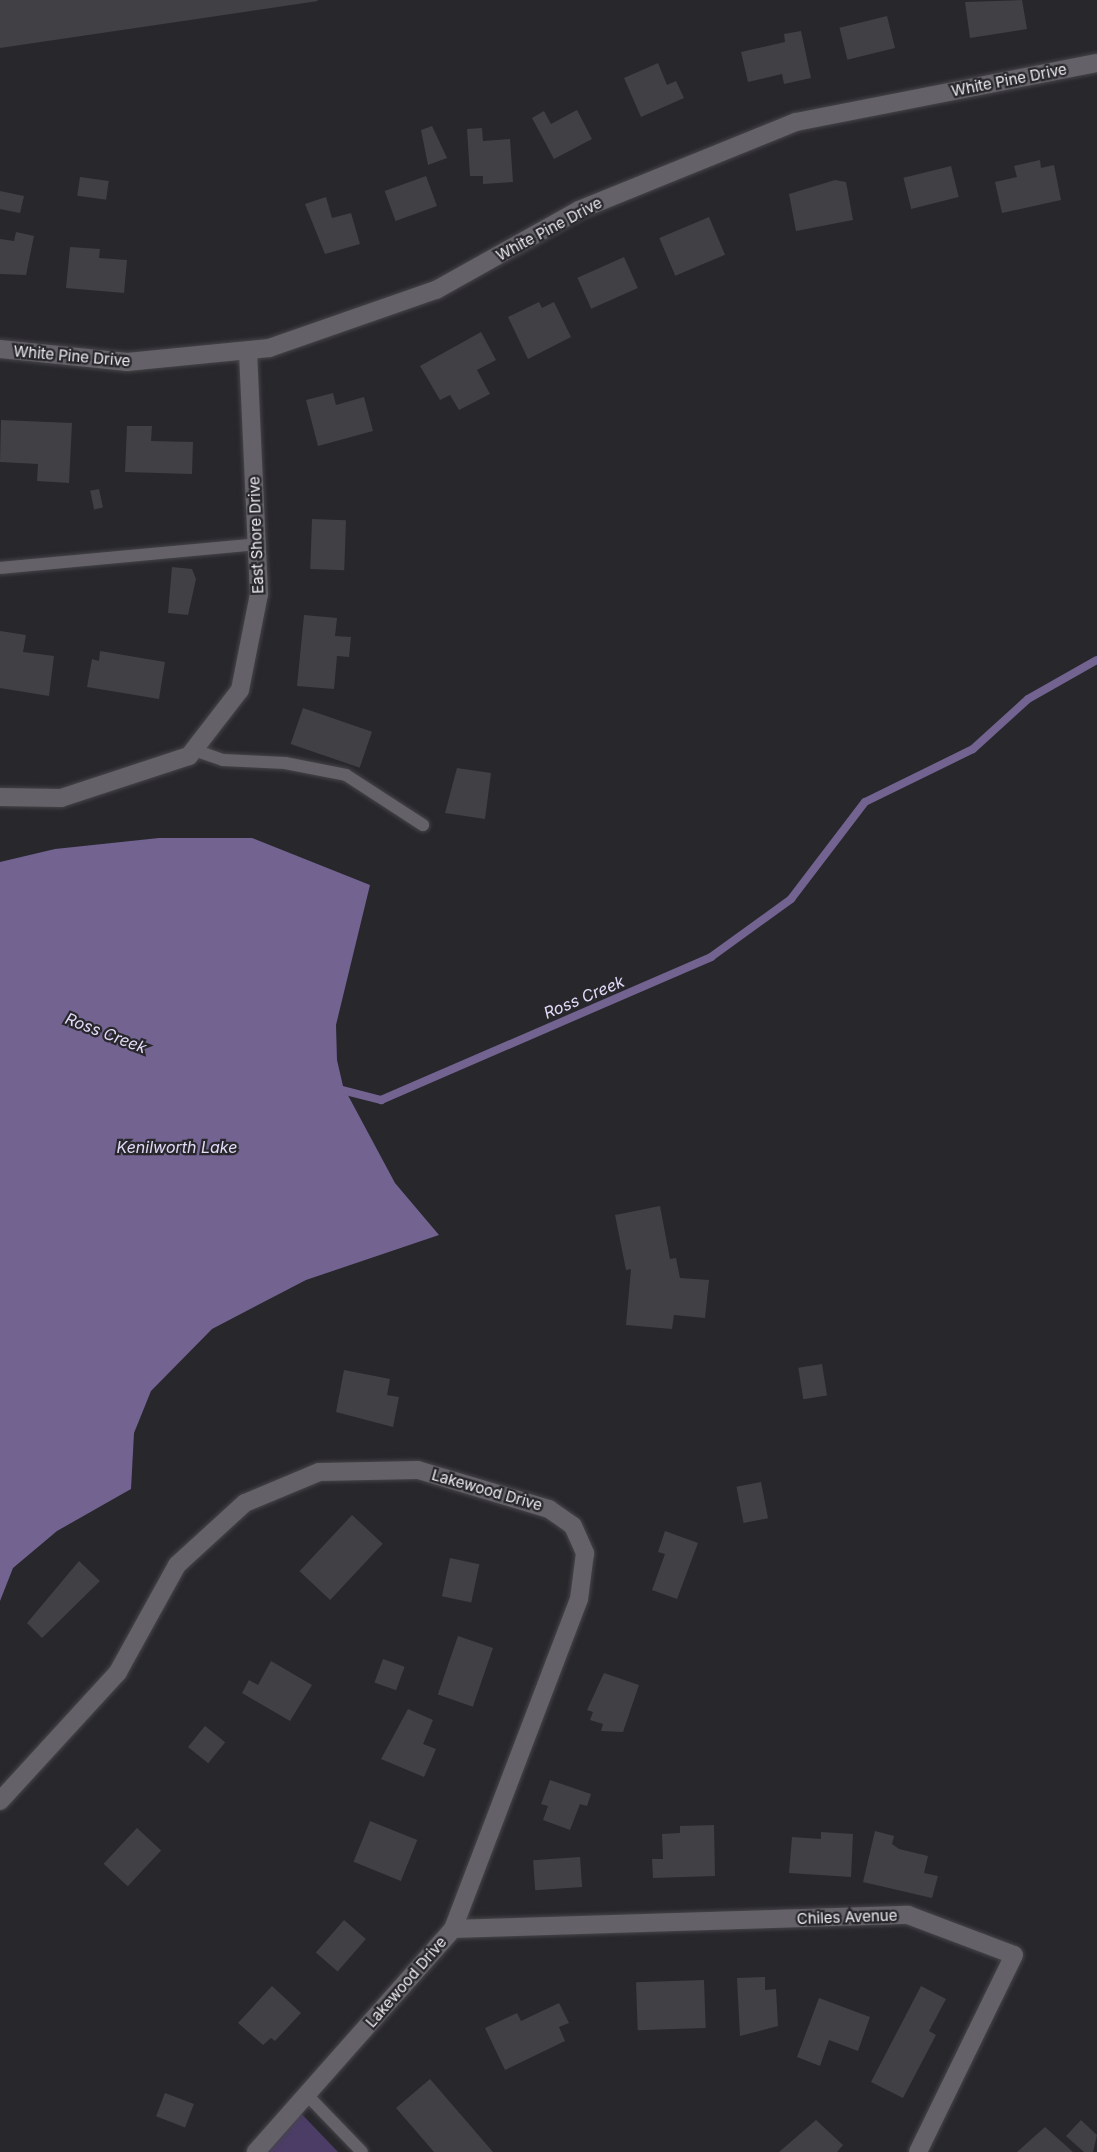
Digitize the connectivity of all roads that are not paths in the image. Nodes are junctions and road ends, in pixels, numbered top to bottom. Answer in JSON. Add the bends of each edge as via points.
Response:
{"nodes":[{"id":1,"x":1097,"y":63,"type":"edge"},
{"id":2,"x":0,"y":349,"type":"edge"},
{"id":3,"x":248,"y":352,"type":"junction"},
{"id":4,"x":257,"y":544,"type":"junction"},
{"id":5,"x":0,"y":568,"type":"edge"},
{"id":6,"x":194,"y":750,"type":"junction"},
{"id":7,"x":0,"y":797,"type":"edge"},
{"id":8,"x":423,"y":825,"type":"dead end"},
{"id":9,"x":0,"y":1801,"type":"edge"},
{"id":10,"x":453,"y":1929,"type":"junction"},
{"id":11,"x":307,"y":2095,"type":"junction"},
{"id":12,"x":256,"y":2152,"type":"edge"},
{"id":13,"x":362,"y":2152,"type":"edge"},
{"id":14,"x":918,"y":2152,"type":"edge"}],
"edges":[{"from":1,"to":3,"type":"street","name":"White Pine Drive","via":[[796,122],[579,210],[436,290]]},
{"from":2,"to":3,"type":"street","name":"White Pine Drive","via":[[127,362]]},
{"from":3,"to":4,"type":"street","name":"East Shore Drive"},
{"from":4,"to":5,"type":"lane"},
{"from":4,"to":6,"type":"street","name":"East Shore Drive","via":[[259,594],[240,690]]},
{"from":6,"to":7,"type":"street","name":"East Shore Drive","via":[[189,756],[61,798]]},
{"from":6,"to":8,"type":"lane","via":[[223,760],[285,763],[346,775]]},
{"from":9,"to":10,"type":"street","name":"Lakewood Drive","via":[[118,1672],[177,1565],[245,1503],[319,1472],[418,1470],[549,1509],[573,1526],[585,1552],[579,1599]]},
{"from":10,"to":11,"type":"street","name":"Lakewood Drive"},
{"from":10,"to":14,"type":"street","name":"Chiles Avenue","via":[[908,1915],[1014,1955]]},
{"from":11,"to":12,"type":"street","name":"Lakewood Drive"},
{"from":11,"to":13,"type":"lane"}]}
